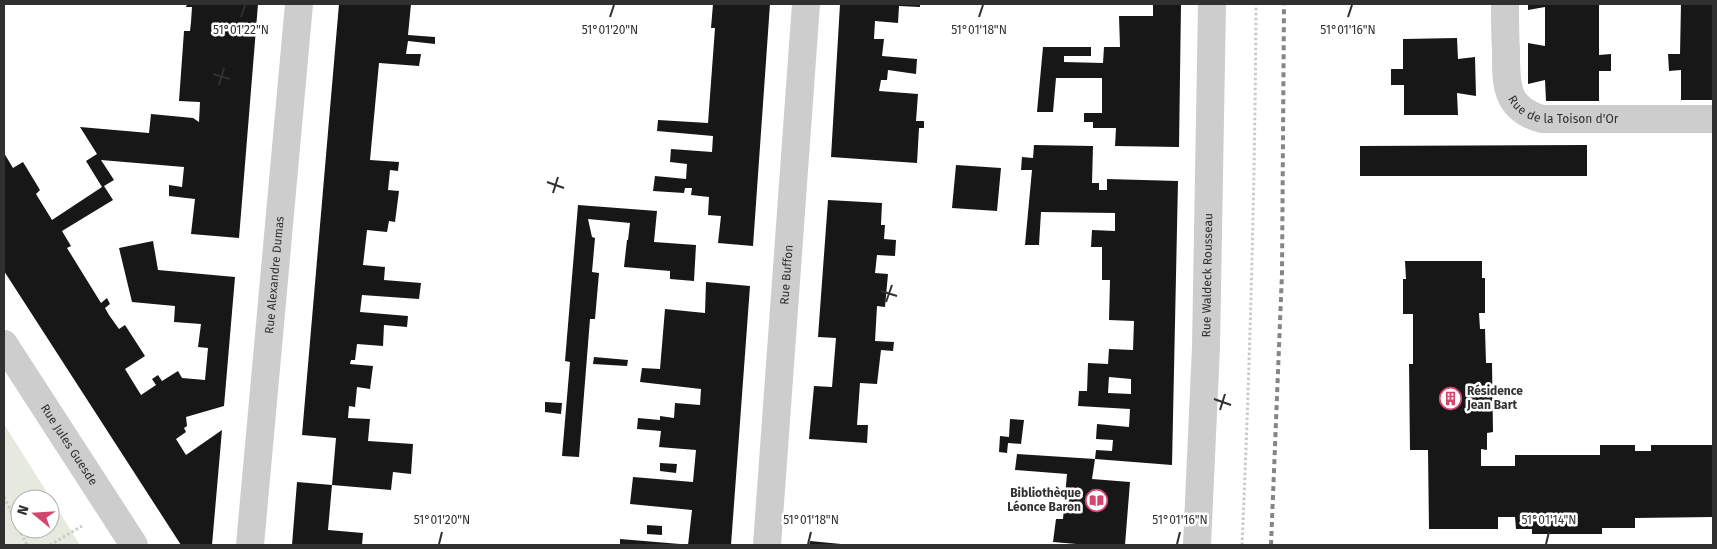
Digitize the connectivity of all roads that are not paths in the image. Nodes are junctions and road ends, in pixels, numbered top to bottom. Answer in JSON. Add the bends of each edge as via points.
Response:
{"nodes":[{"id":1,"x":299,"y":4,"type":"edge"},
{"id":2,"x":806,"y":4,"type":"edge"},
{"id":3,"x":1212,"y":4,"type":"edge"},
{"id":4,"x":1505,"y":4,"type":"edge"},
{"id":5,"x":1713,"y":119,"type":"edge"},
{"id":6,"x":4,"y":344,"type":"edge"},
{"id":7,"x":134,"y":545,"type":"edge"},
{"id":8,"x":250,"y":545,"type":"edge"},
{"id":9,"x":767,"y":545,"type":"edge"},
{"id":10,"x":1197,"y":545,"type":"edge"}],
"edges":[{"from":1,"to":8,"type":"street","name":"Rue Alexandre Dumas"},
{"from":2,"to":9,"type":"street","name":"Rue Buffon"},
{"from":3,"to":10,"type":"street","name":"Rue Waldeck Rousseau","via":[[1206,329]]},
{"from":4,"to":5,"type":"street","name":"Rue de la Toison d'Or","via":[[1507,85],[1514,102],[1526,113],[1542,119]]},
{"from":6,"to":7,"type":"street","name":"Rue Jules Guesde"}]}
